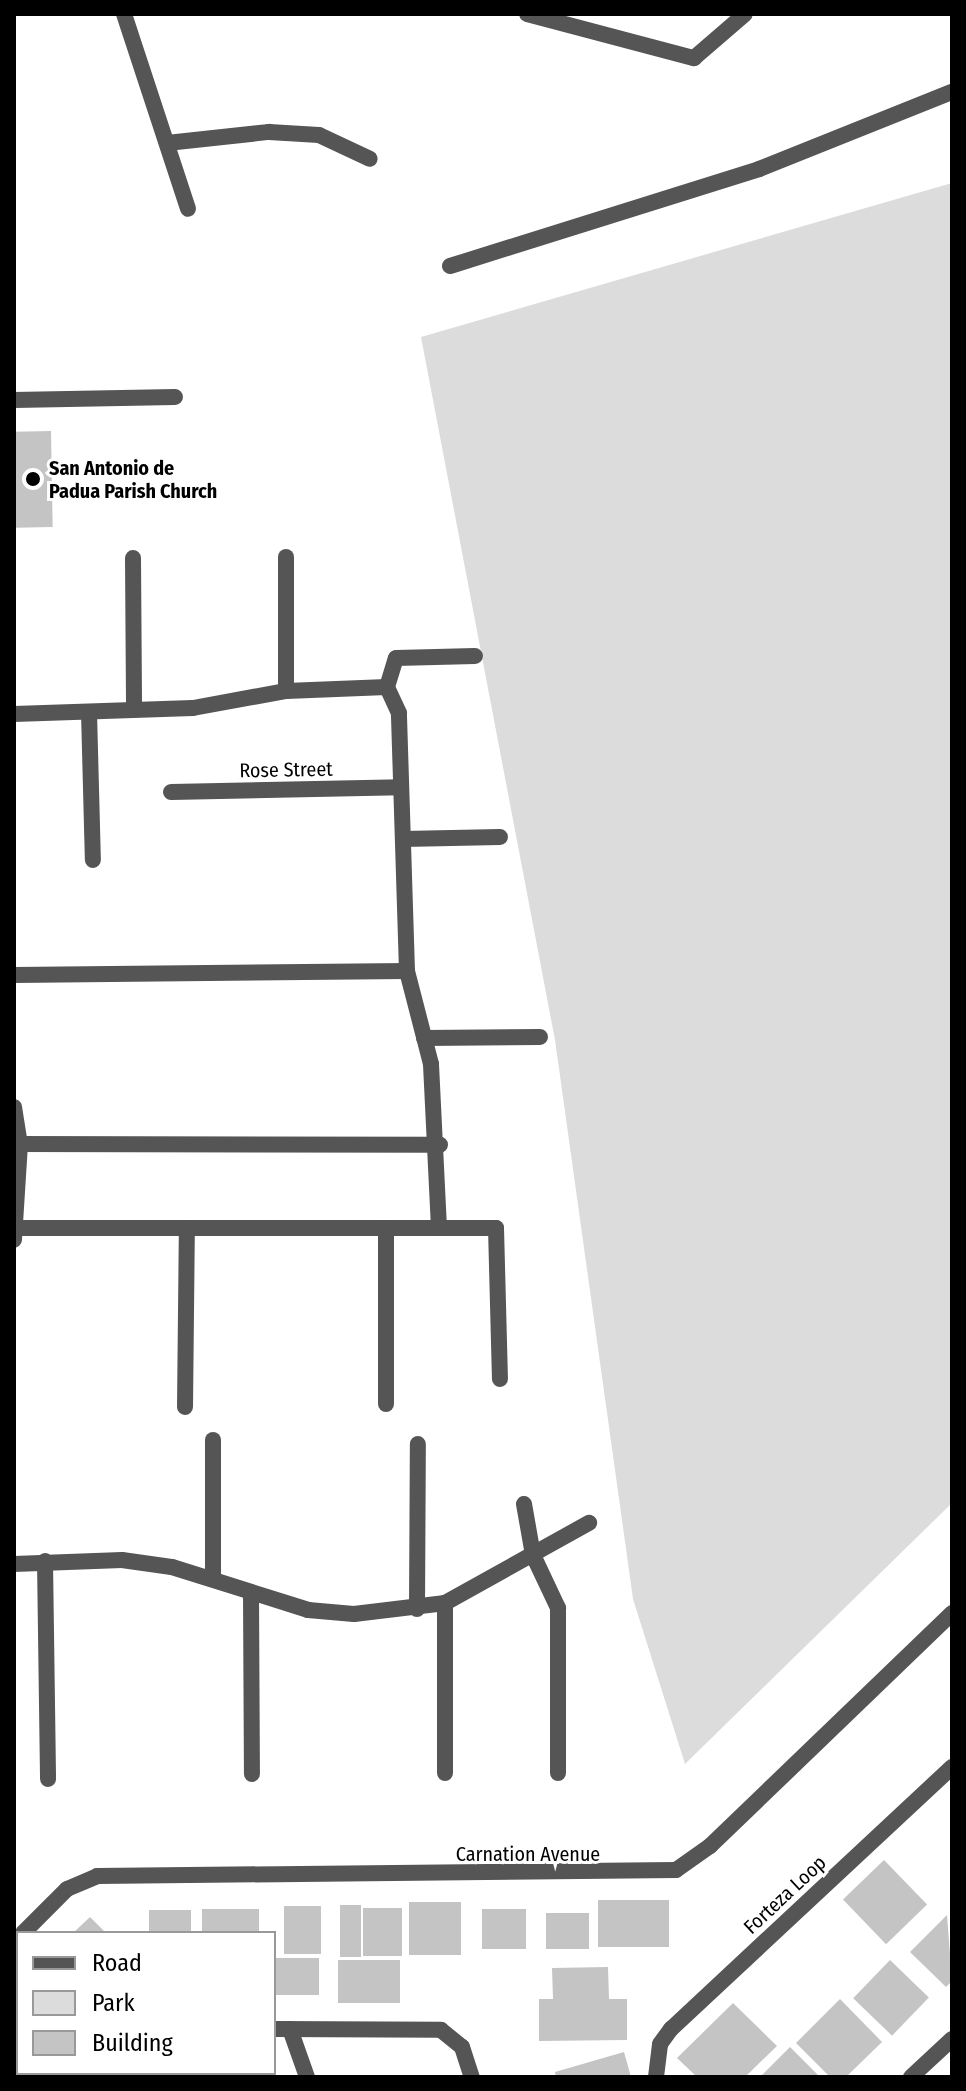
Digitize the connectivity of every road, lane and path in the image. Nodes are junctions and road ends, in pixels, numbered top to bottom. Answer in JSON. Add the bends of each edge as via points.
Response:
{"nodes":[{"id":1,"x":124,"y":14,"type":"edge"},
{"id":2,"x":527,"y":14,"type":"edge"},
{"id":3,"x":745,"y":14,"type":"edge"},
{"id":4,"x":952,"y":92,"type":"edge"},
{"id":5,"x":167,"y":143,"type":"junction"},
{"id":6,"x":370,"y":159,"type":"dead end"},
{"id":7,"x":188,"y":209,"type":"dead end"},
{"id":8,"x":450,"y":266,"type":"dead end"},
{"id":9,"x":175,"y":397,"type":"dead end"},
{"id":10,"x":14,"y":400,"type":"edge"},
{"id":11,"x":286,"y":557,"type":"dead end"},
{"id":12,"x":133,"y":558,"type":"dead end"},
{"id":13,"x":475,"y":656,"type":"dead end"},
{"id":14,"x":387,"y":687,"type":"junction"},
{"id":15,"x":286,"y":691,"type":"junction"},
{"id":16,"x":134,"y":710,"type":"junction"},
{"id":17,"x":89,"y":712,"type":"junction"},
{"id":18,"x":14,"y":714,"type":"edge"},
{"id":19,"x":401,"y":787,"type":"junction"},
{"id":20,"x":171,"y":792,"type":"dead end"},
{"id":21,"x":500,"y":837,"type":"dead end"},
{"id":22,"x":403,"y":839,"type":"junction"},
{"id":23,"x":93,"y":860,"type":"dead end"},
{"id":24,"x":407,"y":971,"type":"junction"},
{"id":25,"x":14,"y":975,"type":"edge"},
{"id":26,"x":540,"y":1037,"type":"dead end"},
{"id":27,"x":424,"y":1038,"type":"junction"},
{"id":28,"x":14,"y":1107,"type":"edge"},
{"id":29,"x":17,"y":1144,"type":"edge"},
{"id":30,"x":440,"y":1145,"type":"junction"},
{"id":31,"x":15,"y":1228,"type":"edge"},
{"id":32,"x":187,"y":1228,"type":"junction"},
{"id":33,"x":386,"y":1228,"type":"junction"},
{"id":34,"x":439,"y":1228,"type":"junction"},
{"id":35,"x":14,"y":1240,"type":"edge"},
{"id":36,"x":500,"y":1379,"type":"dead end"},
{"id":37,"x":386,"y":1404,"type":"dead end"},
{"id":38,"x":185,"y":1407,"type":"dead end"},
{"id":39,"x":213,"y":1440,"type":"dead end"},
{"id":40,"x":418,"y":1444,"type":"dead end"},
{"id":41,"x":524,"y":1504,"type":"dead end"},
{"id":42,"x":589,"y":1523,"type":"dead end"},
{"id":43,"x":533,"y":1555,"type":"junction"},
{"id":44,"x":45,"y":1561,"type":"junction"},
{"id":45,"x":14,"y":1564,"type":"edge"},
{"id":46,"x":213,"y":1575,"type":"junction"},
{"id":47,"x":251,"y":1594,"type":"junction"},
{"id":48,"x":445,"y":1603,"type":"junction"},
{"id":49,"x":417,"y":1609,"type":"junction"},
{"id":50,"x":952,"y":1613,"type":"edge"},
{"id":51,"x":952,"y":1767,"type":"edge"},
{"id":52,"x":445,"y":1773,"type":"dead end"},
{"id":53,"x":558,"y":1773,"type":"dead end"},
{"id":54,"x":252,"y":1774,"type":"dead end"},
{"id":55,"x":48,"y":1779,"type":"dead end"},
{"id":56,"x":25,"y":1931,"type":"edge"},
{"id":57,"x":282,"y":2029,"type":"edge"},
{"id":58,"x":952,"y":2039,"type":"edge"},
{"id":59,"x":307,"y":2077,"type":"edge"},
{"id":60,"x":472,"y":2077,"type":"edge"},
{"id":61,"x":656,"y":2077,"type":"edge"},
{"id":62,"x":911,"y":2077,"type":"edge"}],
"edges":[{"from":1,"to":5,"type":"street"},
{"from":2,"to":3,"type":"street","via":[[694,58]]},
{"from":4,"to":8,"type":"street","via":[[759,169]]},
{"from":5,"to":6,"type":"street","via":[[306,134]]},
{"from":5,"to":7,"type":"street"},
{"from":9,"to":10,"type":"street"},
{"from":11,"to":15,"type":"street"},
{"from":12,"to":16,"type":"street"},
{"from":13,"to":14,"type":"street","via":[[396,658]]},
{"from":14,"to":15,"type":"street"},
{"from":14,"to":19,"type":"street","via":[[399,713]]},
{"from":15,"to":16,"type":"street","via":[[193,708]]},
{"from":16,"to":17,"type":"street"},
{"from":17,"to":18,"type":"street"},
{"from":17,"to":23,"type":"street"},
{"from":19,"to":20,"type":"street","name":"Rose Street"},
{"from":19,"to":22,"type":"street"},
{"from":21,"to":22,"type":"street"},
{"from":22,"to":24,"type":"street"},
{"from":24,"to":25,"type":"street"},
{"from":24,"to":27,"type":"street"},
{"from":26,"to":27,"type":"street"},
{"from":27,"to":30,"type":"street"},
{"from":28,"to":29,"type":"street"},
{"from":29,"to":30,"type":"street"},
{"from":29,"to":31,"type":"street"},
{"from":30,"to":34,"type":"street"},
{"from":31,"to":32,"type":"street"},
{"from":31,"to":35,"type":"street"},
{"from":32,"to":33,"type":"street"},
{"from":32,"to":38,"type":"street"},
{"from":33,"to":34,"type":"street"},
{"from":33,"to":37,"type":"street"},
{"from":34,"to":36,"type":"street","via":[[496,1228]]},
{"from":39,"to":46,"type":"street"},
{"from":40,"to":49,"type":"street"},
{"from":41,"to":43,"type":"street"},
{"from":42,"to":43,"type":"street"},
{"from":43,"to":48,"type":"street"},
{"from":43,"to":53,"type":"street","via":[[558,1608]]},
{"from":44,"to":45,"type":"street"},
{"from":44,"to":46,"type":"street","via":[[122,1560]]},
{"from":44,"to":55,"type":"street"},
{"from":46,"to":47,"type":"street"},
{"from":47,"to":49,"type":"street","via":[[308,1610]]},
{"from":47,"to":54,"type":"street"},
{"from":48,"to":49,"type":"street"},
{"from":48,"to":52,"type":"street"},
{"from":50,"to":56,"type":"street","name":"Carnation Avenue","via":[[710,1846],[676,1870],[97,1876],[67,1889]]},
{"from":51,"to":61,"type":"street","name":"Forteza Loop","via":[[671,2029]]},
{"from":57,"to":59,"type":"street"},
{"from":57,"to":60,"type":"street","via":[[441,2030],[462,2047]]},
{"from":58,"to":62,"type":"street"}]}
